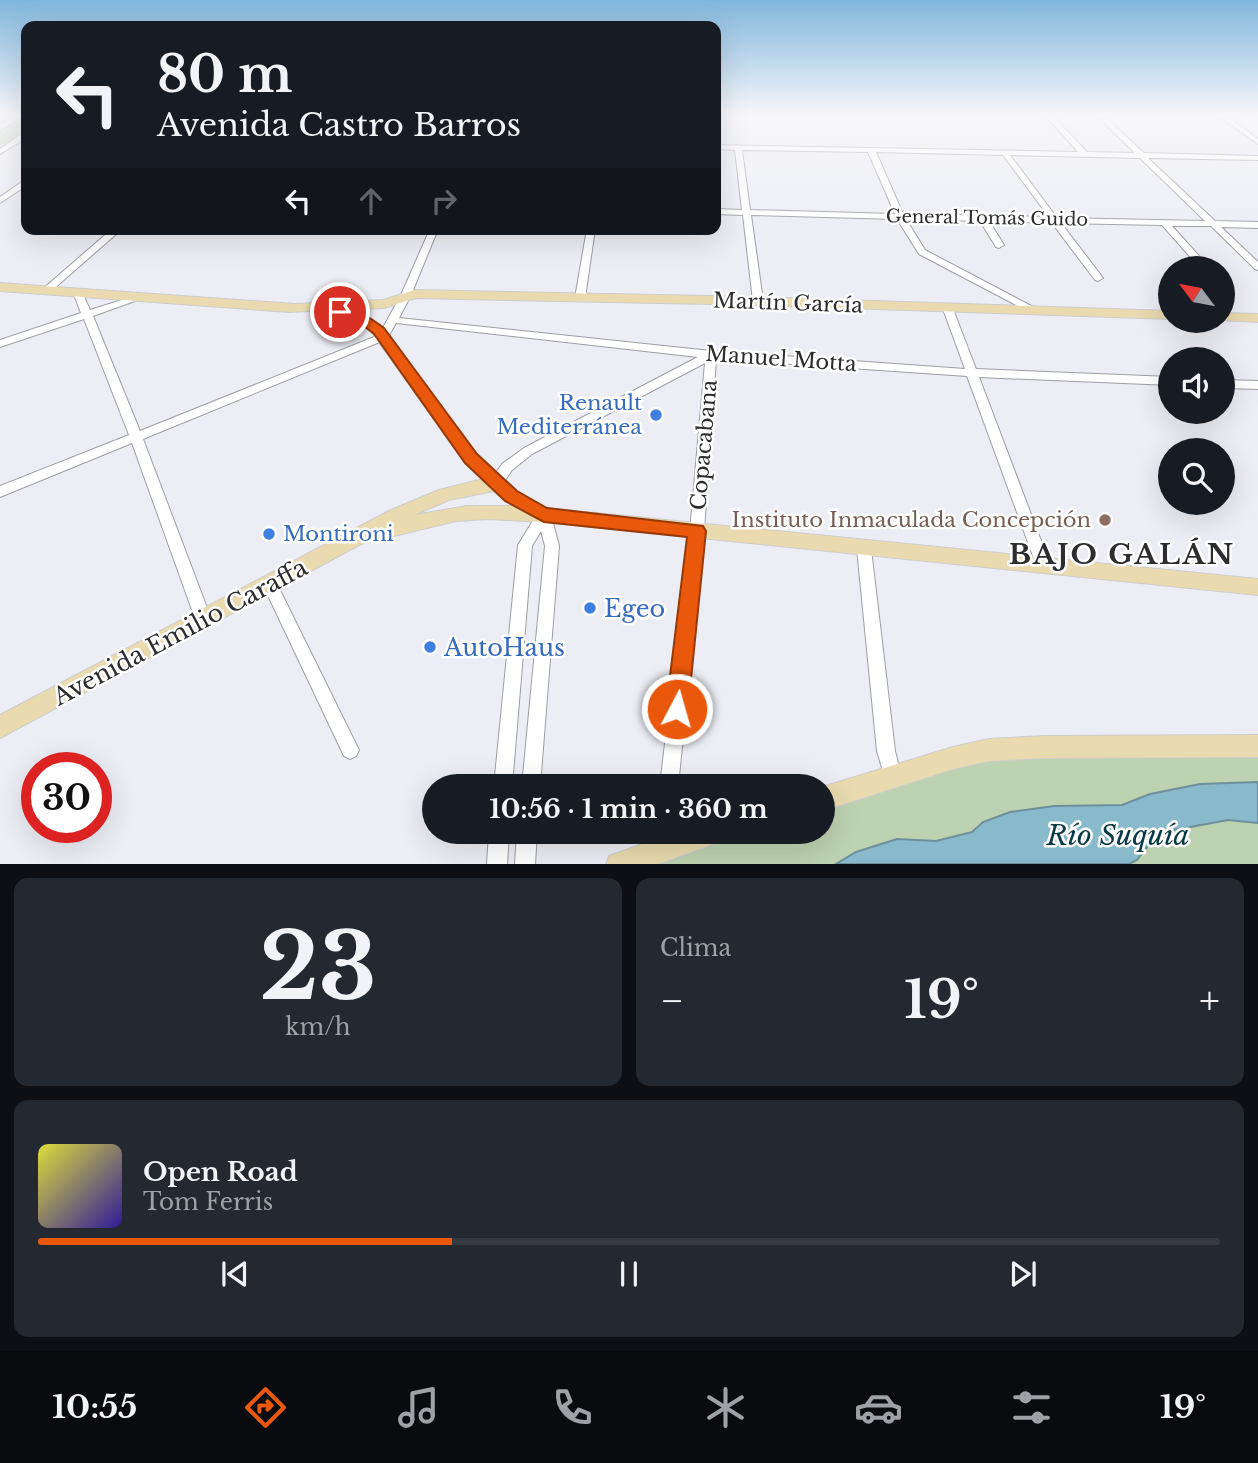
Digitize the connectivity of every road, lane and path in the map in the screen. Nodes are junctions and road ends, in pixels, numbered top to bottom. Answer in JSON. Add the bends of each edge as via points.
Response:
{"nodes":[{"id":1,"x":739,"y":154,"type":"edge"},
{"id":2,"x":873,"y":154,"type":"edge"},
{"id":3,"x":1006,"y":154,"type":"edge"},
{"id":4,"x":1058,"y":154,"type":"edge"},
{"id":5,"x":1085,"y":155,"type":"joint"},
{"id":6,"x":1143,"y":156,"type":"junction"},
{"id":7,"x":1258,"y":158,"type":"edge"},
{"id":8,"x":21,"y":186,"type":"edge"},
{"id":9,"x":4,"y":195,"type":"edge"},
{"id":10,"x":0,"y":201,"type":"edge"},
{"id":11,"x":721,"y":212,"type":"edge"},
{"id":12,"x":746,"y":213,"type":"junction"},
{"id":13,"x":900,"y":216,"type":"junction"},
{"id":14,"x":983,"y":218,"type":"junction"},
{"id":15,"x":1056,"y":220,"type":"junction"},
{"id":16,"x":1164,"y":222,"type":"junction"},
{"id":17,"x":1211,"y":224,"type":"junction"},
{"id":18,"x":1258,"y":225,"type":"edge"},
{"id":19,"x":111,"y":235,"type":"edge"},
{"id":20,"x":432,"y":235,"type":"edge"},
{"id":21,"x":590,"y":235,"type":"edge"},
{"id":22,"x":999,"y":245,"type":"dead end"},
{"id":23,"x":1194,"y":256,"type":"edge"},
{"id":24,"x":1258,"y":267,"type":"edge"},
{"id":25,"x":1098,"y":278,"type":"dead end"},
{"id":26,"x":0,"y":287,"type":"edge"},
{"id":27,"x":47,"y":290,"type":"junction"},
{"id":28,"x":78,"y":292,"type":"junction"},
{"id":29,"x":406,"y":295,"type":"junction"},
{"id":30,"x":141,"y":297,"type":"junction"},
{"id":31,"x":580,"y":298,"type":"junction"},
{"id":32,"x":758,"y":301,"type":"junction"},
{"id":33,"x":289,"y":308,"type":"junction"},
{"id":34,"x":947,"y":309,"type":"junction"},
{"id":35,"x":1033,"y":311,"type":"junction"},
{"id":36,"x":1158,"y":315,"type":"edge"},
{"id":37,"x":86,"y":316,"type":"junction"},
{"id":38,"x":1236,"y":317,"type":"edge"},
{"id":39,"x":1258,"y":318,"type":"edge"},
{"id":40,"x":393,"y":320,"type":"junction"},
{"id":41,"x":383,"y":337,"type":"junction"},
{"id":42,"x":0,"y":344,"type":"edge"},
{"id":43,"x":711,"y":355,"type":"junction"},
{"id":44,"x":972,"y":373,"type":"junction"},
{"id":45,"x":1158,"y":380,"type":"edge"},
{"id":46,"x":1235,"y":384,"type":"edge"},
{"id":47,"x":1258,"y":385,"type":"edge"},
{"id":48,"x":136,"y":437,"type":"junction"},
{"id":49,"x":471,"y":458,"type":"junction"},
{"id":50,"x":495,"y":484,"type":"junction"},
{"id":51,"x":454,"y":491,"type":"junction"},
{"id":52,"x":0,"y":492,"type":"edge"},
{"id":53,"x":544,"y":515,"type":"junction"},
{"id":54,"x":696,"y":531,"type":"junction"},
{"id":55,"x":361,"y":537,"type":"junction"},
{"id":56,"x":864,"y":549,"type":"junction"},
{"id":57,"x":1044,"y":566,"type":"junction"},
{"id":58,"x":270,"y":585,"type":"junction"},
{"id":59,"x":1258,"y":587,"type":"edge"},
{"id":60,"x":204,"y":621,"type":"junction"},
{"id":61,"x":0,"y":727,"type":"edge"},
{"id":62,"x":1258,"y":746,"type":"edge"},
{"id":63,"x":350,"y":750,"type":"dead end"},
{"id":64,"x":504,"y":774,"type":"edge"},
{"id":65,"x":532,"y":774,"type":"edge"},
{"id":66,"x":670,"y":774,"type":"edge"},
{"id":67,"x":892,"y":779,"type":"junction"},
{"id":68,"x":835,"y":795,"type":"edge"},
{"id":69,"x":498,"y":844,"type":"edge"},
{"id":70,"x":526,"y":844,"type":"edge"},
{"id":71,"x":656,"y":844,"type":"edge"},
{"id":72,"x":497,"y":864,"type":"edge"},
{"id":73,"x":525,"y":864,"type":"edge"},
{"id":74,"x":618,"y":864,"type":"edge"}],
"edges":[{"from":1,"to":12,"type":"street"},
{"from":2,"to":13,"type":"street"},
{"from":3,"to":15,"type":"street"},
{"from":4,"to":5,"type":"street"},
{"from":5,"to":6,"type":"street"},
{"from":6,"to":7,"type":"street"},
{"from":6,"to":17,"type":"street"},
{"from":8,"to":9,"type":"street"},
{"from":9,"to":10,"type":"street"},
{"from":11,"to":12,"type":"street","name":"General Tomás Guido"},
{"from":12,"to":13,"type":"street","name":"General Tomás Guido"},
{"from":12,"to":32,"type":"street"},
{"from":13,"to":14,"type":"street","name":"General Tomás Guido"},
{"from":13,"to":35,"type":"street","via":[[922,252]]},
{"from":14,"to":15,"type":"street","name":"General Tomás Guido"},
{"from":14,"to":22,"type":"street"},
{"from":15,"to":16,"type":"street","name":"General Tomás Guido"},
{"from":15,"to":25,"type":"street"},
{"from":16,"to":17,"type":"street","name":"General Tomás Guido"},
{"from":16,"to":23,"type":"street"},
{"from":17,"to":18,"type":"street","name":"General Tomás Guido"},
{"from":17,"to":24,"type":"street"},
{"from":19,"to":27,"type":"street"},
{"from":20,"to":29,"type":"street"},
{"from":21,"to":31,"type":"street"},
{"from":26,"to":27,"type":"main road"},
{"from":27,"to":28,"type":"main road"},
{"from":28,"to":30,"type":"main road"},
{"from":28,"to":37,"type":"street"},
{"from":29,"to":31,"type":"main road","name":"Martín García"},
{"from":29,"to":33,"type":"main road","name":"Martín García","via":[[384,304]]},
{"from":29,"to":40,"type":"street"},
{"from":30,"to":33,"type":"main road"},
{"from":30,"to":37,"type":"street"},
{"from":31,"to":32,"type":"main road","name":"Martín García"},
{"from":32,"to":34,"type":"main road","name":"Martín García"},
{"from":33,"to":41,"type":"main road","via":[[348,314],[369,323]]},
{"from":34,"to":35,"type":"main road","name":"Martín García"},
{"from":34,"to":44,"type":"street"},
{"from":35,"to":36,"type":"main road","name":"Martín García"},
{"from":37,"to":42,"type":"street"},
{"from":37,"to":48,"type":"street"},
{"from":38,"to":39,"type":"main road"},
{"from":40,"to":41,"type":"street"},
{"from":40,"to":43,"type":"street","name":"Manuel Motta"},
{"from":41,"to":48,"type":"street"},
{"from":41,"to":49,"type":"main road"},
{"from":43,"to":44,"type":"street","name":"Manuel Motta"},
{"from":43,"to":50,"type":"street","via":[[528,451],[507,467]]},
{"from":43,"to":54,"type":"street","name":"Copacabana"},
{"from":44,"to":45,"type":"street","name":"Manuel Motta"},
{"from":44,"to":57,"type":"street"},
{"from":46,"to":47,"type":"street"},
{"from":48,"to":52,"type":"street"},
{"from":48,"to":60,"type":"street"},
{"from":49,"to":50,"type":"main road"},
{"from":49,"to":51,"type":"main road","via":[[467,477]]},
{"from":50,"to":51,"type":"main road","name":"Avenida Emilio Caraffa"},
{"from":50,"to":53,"type":"main road"},
{"from":51,"to":55,"type":"main road","name":"Avenida Emilio Caraffa"},
{"from":53,"to":54,"type":"main road","name":"Avenida Emilio Caraffa"},
{"from":53,"to":55,"type":"main road","name":"Avenida Emilio Caraffa","via":[[456,514]]},
{"from":53,"to":64,"type":"street","via":[[525,545]]},
{"from":53,"to":65,"type":"street","via":[[552,545]]},
{"from":54,"to":56,"type":"main road","name":"Avenida Emilio Caraffa"},
{"from":54,"to":66,"type":"street","name":"Copacabana"},
{"from":55,"to":58,"type":"main road","name":"Avenida Emilio Caraffa"},
{"from":56,"to":57,"type":"main road","name":"Avenida Emilio Caraffa"},
{"from":56,"to":67,"type":"street"},
{"from":57,"to":59,"type":"main road","name":"Avenida Emilio Caraffa"},
{"from":58,"to":60,"type":"main road","name":"Avenida Emilio Caraffa"},
{"from":58,"to":63,"type":"street"},
{"from":60,"to":61,"type":"main road","name":"Avenida Emilio Caraffa"},
{"from":62,"to":67,"type":"main road","via":[[989,750]]},
{"from":67,"to":68,"type":"main road"},
{"from":69,"to":72,"type":"street"},
{"from":70,"to":73,"type":"street"},
{"from":71,"to":74,"type":"main road"}]}
